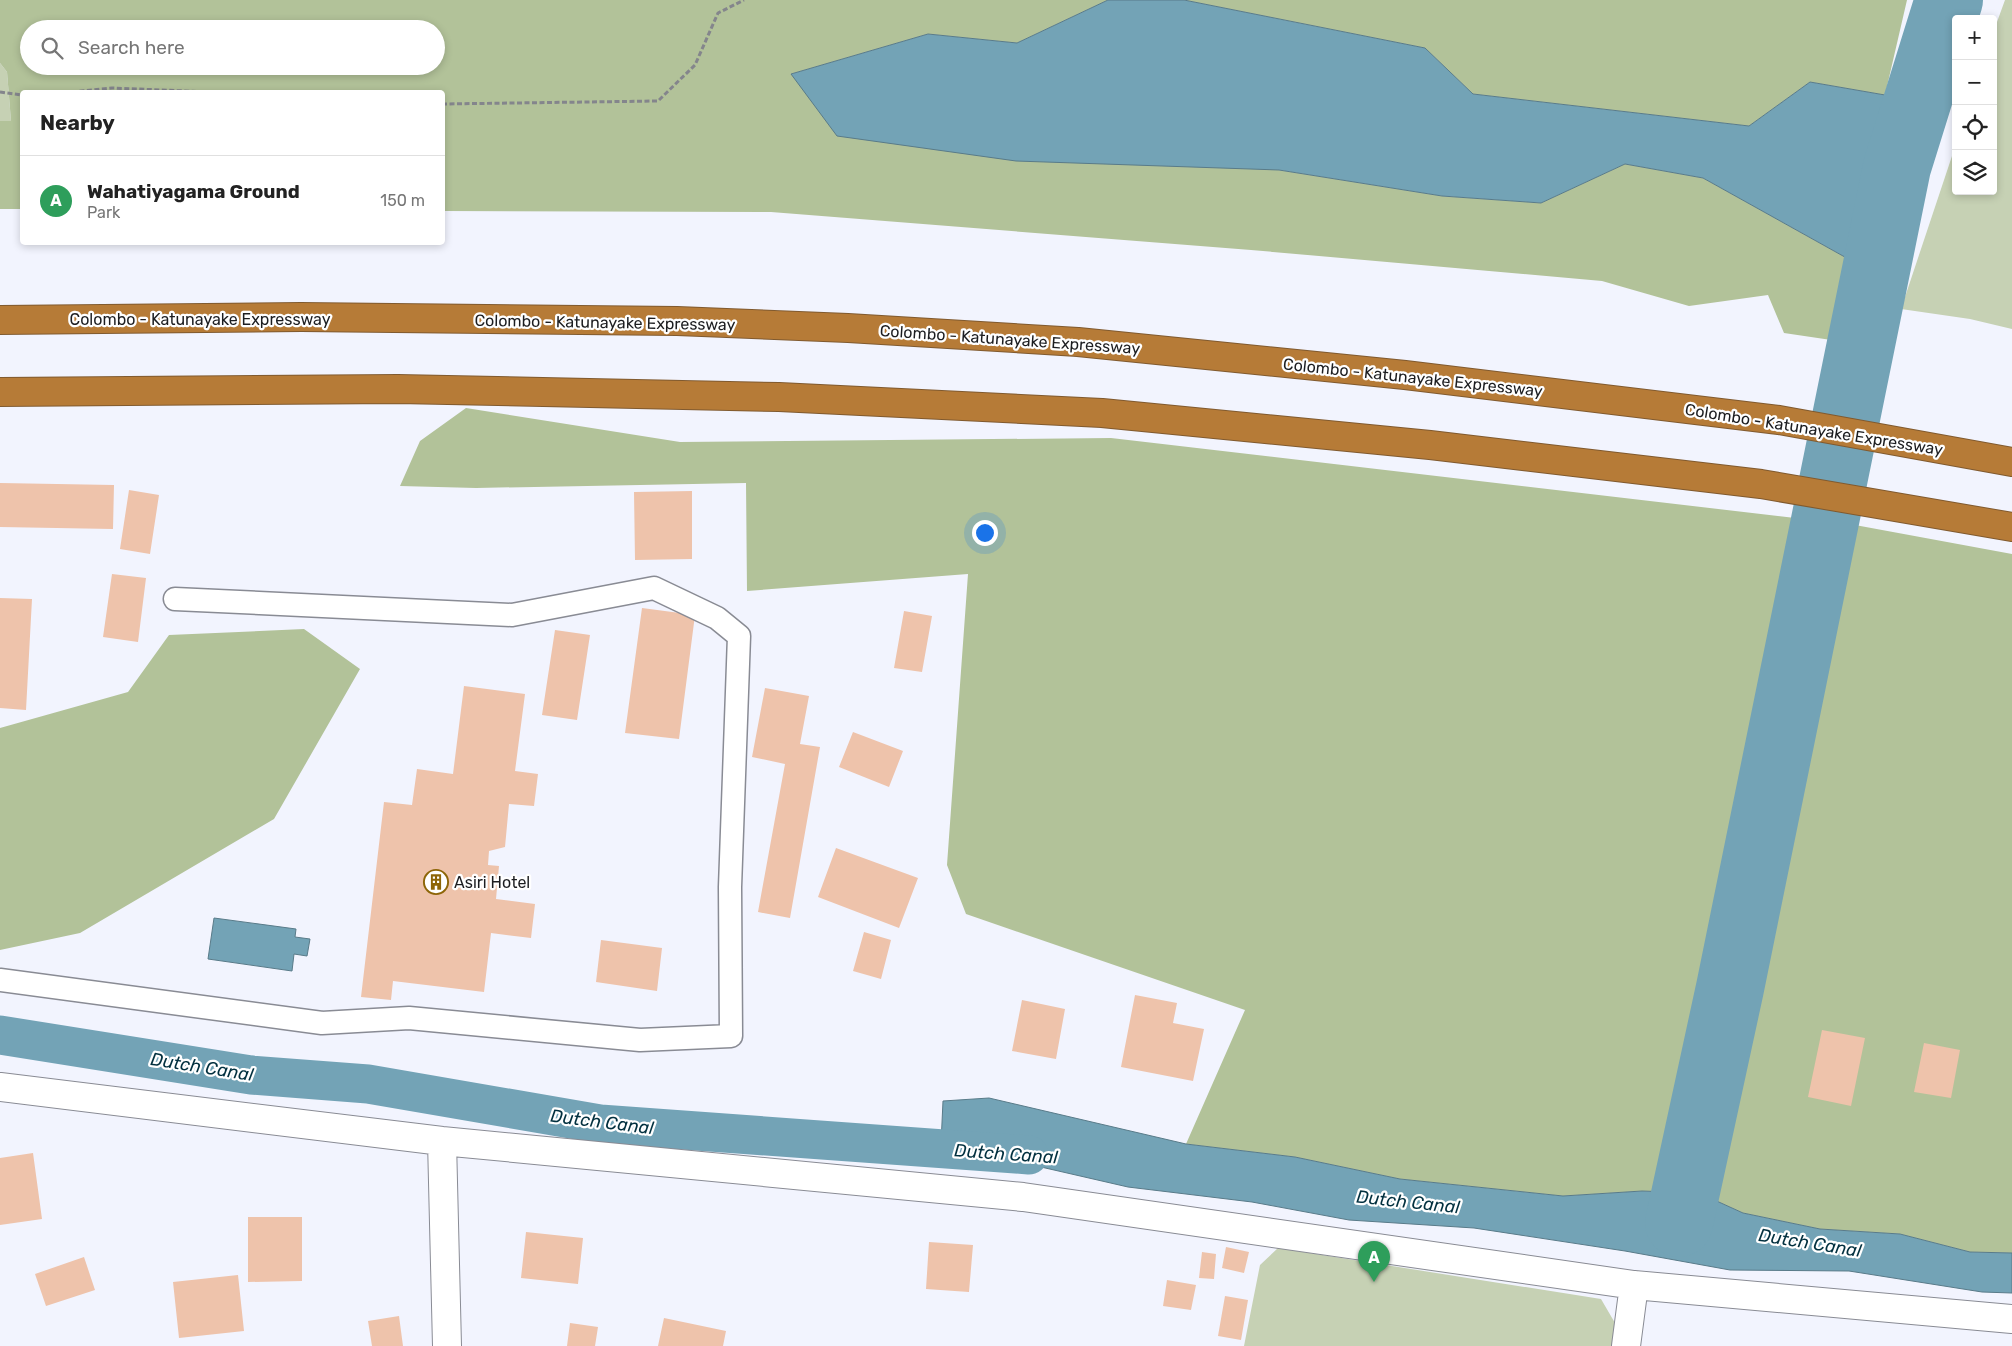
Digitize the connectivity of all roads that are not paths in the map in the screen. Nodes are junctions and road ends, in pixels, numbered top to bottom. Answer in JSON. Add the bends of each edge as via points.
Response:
{"nodes":[{"id":1,"x":0,"y":320,"type":"edge"},
{"id":2,"x":0,"y":392,"type":"edge"},
{"id":3,"x":2012,"y":462,"type":"edge"},
{"id":4,"x":2012,"y":527,"type":"edge"},
{"id":5,"x":175,"y":599,"type":"dead end"},
{"id":6,"x":0,"y":980,"type":"edge"},
{"id":7,"x":0,"y":1088,"type":"edge"},
{"id":8,"x":442,"y":1140,"type":"junction"},
{"id":9,"x":1634,"y":1285,"type":"junction"},
{"id":10,"x":2012,"y":1319,"type":"edge"},
{"id":11,"x":447,"y":1346,"type":"edge"},
{"id":12,"x":1626,"y":1346,"type":"edge"}],
"edges":[{"from":1,"to":3,"type":"highway","name":"Colombo - Katunayake Expressway","via":[[301,317],[676,321],[1078,342],[1405,375],[1780,420]]},
{"from":2,"to":4,"type":"highway","via":[[398,389],[780,397],[1102,413],[1761,484]]},
{"from":5,"to":6,"type":"lane","via":[[512,615],[654,588],[717,618],[739,636],[730,887],[731,1036],[640,1040],[409,1018],[322,1022]]},
{"from":7,"to":8,"type":"street"},
{"from":8,"to":9,"type":"street","via":[[1023,1197]]},
{"from":8,"to":11,"type":"street"},
{"from":9,"to":10,"type":"street"},
{"from":9,"to":12,"type":"street"}]}
